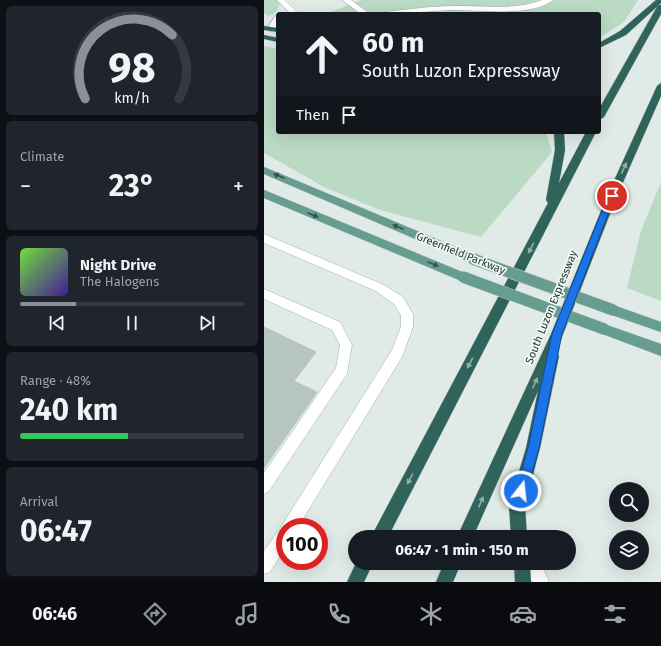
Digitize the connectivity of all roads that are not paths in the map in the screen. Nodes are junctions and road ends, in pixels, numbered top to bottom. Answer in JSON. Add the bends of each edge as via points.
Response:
{"nodes":[{"id":1,"x":281,"y":0,"type":"edge"},
{"id":2,"x":346,"y":0,"type":"edge"},
{"id":3,"x":549,"y":0,"type":"edge"},
{"id":4,"x":660,"y":0,"type":"edge"},
{"id":5,"x":661,"y":7,"type":"edge"},
{"id":6,"x":293,"y":12,"type":"edge"},
{"id":7,"x":363,"y":12,"type":"edge"},
{"id":8,"x":407,"y":12,"type":"edge"},
{"id":9,"x":264,"y":37,"type":"edge"},
{"id":10,"x":276,"y":40,"type":"edge"},
{"id":11,"x":601,"y":45,"type":"edge"},
{"id":12,"x":661,"y":86,"type":"edge"},
{"id":13,"x":601,"y":113,"type":"edge"},
{"id":14,"x":559,"y":134,"type":"edge"},
{"id":15,"x":590,"y":134,"type":"edge"},
{"id":16,"x":264,"y":170,"type":"edge"},
{"id":17,"x":264,"y":194,"type":"edge"},
{"id":18,"x":549,"y":214,"type":"junction"},
{"id":19,"x":264,"y":238,"type":"edge"},
{"id":20,"x":264,"y":294,"type":"edge"},
{"id":21,"x":661,"y":327,"type":"edge"},
{"id":22,"x":557,"y":334,"type":"junction"},
{"id":23,"x":661,"y":350,"type":"edge"},
{"id":24,"x":264,"y":486,"type":"edge"},
{"id":25,"x":294,"y":518,"type":"edge"},
{"id":26,"x":383,"y":530,"type":"edge"},
{"id":27,"x":468,"y":530,"type":"edge"},
{"id":28,"x":519,"y":530,"type":"edge"},
{"id":29,"x":276,"y":547,"type":"edge"},
{"id":30,"x":264,"y":566,"type":"edge"},
{"id":31,"x":362,"y":570,"type":"edge"},
{"id":32,"x":450,"y":570,"type":"edge"},
{"id":33,"x":522,"y":570,"type":"edge"},
{"id":34,"x":535,"y":570,"type":"edge"},
{"id":35,"x":356,"y":582,"type":"edge"},
{"id":36,"x":444,"y":582,"type":"edge"},
{"id":37,"x":523,"y":582,"type":"edge"},
{"id":38,"x":541,"y":582,"type":"edge"}],
"edges":[{"from":1,"to":6,"type":"street"},
{"from":2,"to":7,"type":"street"},
{"from":3,"to":8,"type":"street","via":[[516,10],[454,8]]},
{"from":4,"to":11,"type":"highway","via":[[623,33]]},
{"from":5,"to":13,"type":"highway"},
{"from":9,"to":10,"type":"highway"},
{"from":22,"to":12,"type":"highway","name":"South Luzon Expressway","one_way":true,"via":[[612,196]]},
{"from":14,"to":18,"type":"highway","via":[[560,150]]},
{"from":15,"to":18,"type":"highway"},
{"from":21,"to":16,"type":"main road","name":"Greenfield Parkway","one_way":true,"bridge":true,"via":[[473,259]]},
{"from":17,"to":23,"type":"main road","name":"Greenfield Parkway","one_way":true,"bridge":true,"via":[[463,277]]},
{"from":18,"to":26,"type":"highway","one_way":true},
{"from":19,"to":25,"type":"street","via":[[380,288],[399,301],[407,314],[407,327],[397,353]]},
{"from":20,"to":24,"type":"street","via":[[336,326],[346,345],[342,370]]},
{"from":27,"to":22,"type":"highway","name":"South Luzon Expressway","one_way":true},
{"from":22,"to":28,"type":"highway","via":[[533,448],[517,505]]},
{"from":29,"to":30,"type":"street"},
{"from":31,"to":35,"type":"highway"},
{"from":32,"to":36,"type":"highway"},
{"from":33,"to":37,"type":"highway"},
{"from":34,"to":38,"type":"street"}]}
